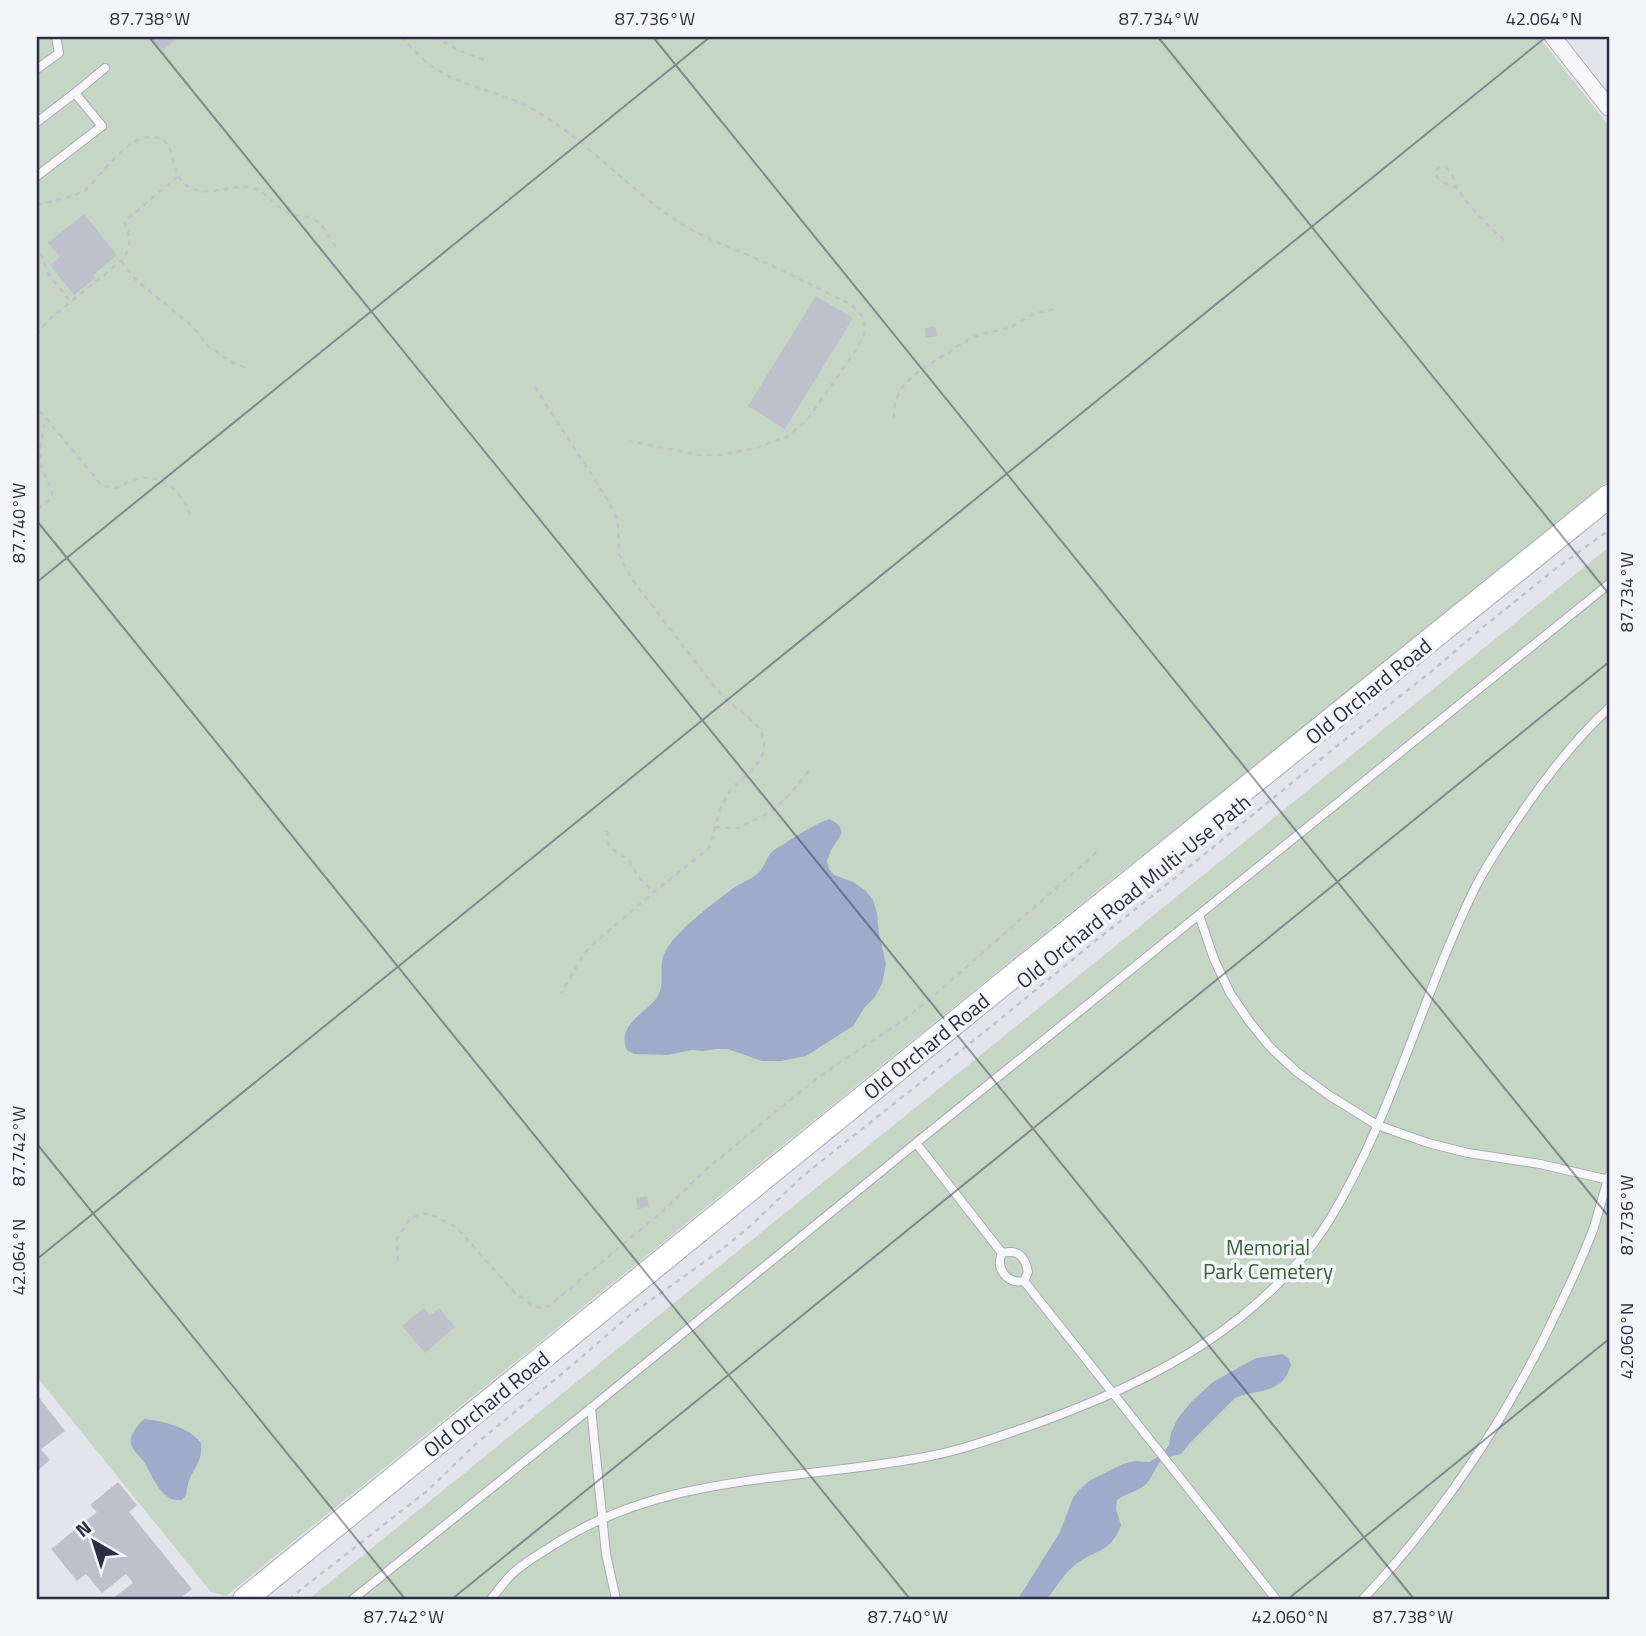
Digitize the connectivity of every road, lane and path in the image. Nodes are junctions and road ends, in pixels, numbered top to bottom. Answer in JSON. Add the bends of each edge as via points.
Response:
{"nodes":[{"id":1,"x":57,"y":37,"type":"edge"},
{"id":2,"x":401,"y":37,"type":"edge"},
{"id":3,"x":434,"y":37,"type":"edge"},
{"id":4,"x":1553,"y":37,"type":"edge"},
{"id":5,"x":485,"y":60,"type":"dead end"},
{"id":6,"x":105,"y":68,"type":"dead end"},
{"id":7,"x":37,"y":69,"type":"edge"},
{"id":8,"x":75,"y":93,"type":"junction"},
{"id":9,"x":1609,"y":108,"type":"edge"},
{"id":10,"x":37,"y":122,"type":"edge"},
{"id":11,"x":37,"y":176,"type":"edge"},
{"id":12,"x":178,"y":177,"type":"junction"},
{"id":13,"x":1457,"y":188,"type":"junction"},
{"id":14,"x":37,"y":205,"type":"edge"},
{"id":15,"x":1505,"y":241,"type":"dead end"},
{"id":16,"x":37,"y":244,"type":"edge"},
{"id":17,"x":337,"y":248,"type":"dead end"},
{"id":18,"x":121,"y":261,"type":"junction"},
{"id":19,"x":71,"y":302,"type":"junction"},
{"id":20,"x":1056,"y":309,"type":"dead end"},
{"id":21,"x":37,"y":335,"type":"edge"},
{"id":22,"x":248,"y":369,"type":"dead end"},
{"id":23,"x":535,"y":387,"type":"dead end"},
{"id":24,"x":37,"y":401,"type":"edge"},
{"id":25,"x":46,"y":418,"type":"junction"},
{"id":26,"x":894,"y":418,"type":"dead end"},
{"id":27,"x":624,"y":440,"type":"dead end"},
{"id":28,"x":1609,"y":496,"type":"edge"},
{"id":29,"x":37,"y":508,"type":"edge"},
{"id":30,"x":190,"y":515,"type":"dead end"},
{"id":31,"x":1609,"y":530,"type":"edge"},
{"id":32,"x":1609,"y":584,"type":"edge"},
{"id":33,"x":1609,"y":708,"type":"edge"},
{"id":34,"x":808,"y":771,"type":"dead end"},
{"id":35,"x":715,"y":827,"type":"junction"},
{"id":36,"x":607,"y":831,"type":"dead end"},
{"id":37,"x":1097,"y":852,"type":"dead end"},
{"id":38,"x":654,"y":892,"type":"junction"},
{"id":39,"x":1199,"y":915,"type":"junction"},
{"id":40,"x":561,"y":993,"type":"dead end"},
{"id":41,"x":1377,"y":1125,"type":"junction"},
{"id":42,"x":915,"y":1143,"type":"junction"},
{"id":43,"x":1609,"y":1179,"type":"edge"},
{"id":44,"x":1002,"y":1253,"type":"junction"},
{"id":45,"x":398,"y":1261,"type":"dead end"},
{"id":46,"x":1024,"y":1281,"type":"junction"},
{"id":47,"x":1112,"y":1394,"type":"junction"},
{"id":48,"x":591,"y":1408,"type":"junction"},
{"id":49,"x":603,"y":1517,"type":"junction"},
{"id":50,"x":245,"y":1599,"type":"edge"},
{"id":51,"x":289,"y":1599,"type":"edge"},
{"id":52,"x":353,"y":1599,"type":"edge"},
{"id":53,"x":491,"y":1599,"type":"edge"},
{"id":54,"x":616,"y":1599,"type":"edge"},
{"id":55,"x":1276,"y":1599,"type":"edge"},
{"id":56,"x":1363,"y":1599,"type":"edge"}],
"edges":[{"from":1,"to":7,"type":"lane","via":[[59,53]]},
{"from":2,"to":27,"type":"path","via":[[434,68],[525,106],[569,133],[685,226],[848,303],[863,318],[864,335],[855,354],[807,420],[787,437],[719,455]]},
{"from":3,"to":5,"type":"path"},
{"from":4,"to":9,"type":"street"},
{"from":6,"to":8,"type":"lane"},
{"from":8,"to":10,"type":"lane"},
{"from":8,"to":11,"type":"lane","via":[[102,126]]},
{"from":12,"to":14,"type":"path","via":[[169,146],[149,136],[124,150],[85,190]]},
{"from":12,"to":17,"type":"path","via":[[202,191],[253,188],[288,213],[317,221]]},
{"from":12,"to":18,"type":"path","via":[[124,222],[129,246]]},
{"from":13,"to":13,"type":"path","via":[[1449,169],[1438,168],[1437,177]]},
{"from":13,"to":15,"type":"path"},
{"from":16,"to":19,"type":"path","via":[[49,275]]},
{"from":18,"to":19,"type":"path"},
{"from":18,"to":22,"type":"path","via":[[208,346]]},
{"from":19,"to":21,"type":"path"},
{"from":20,"to":26,"type":"path","via":[[974,337],[911,377],[895,401]]},
{"from":23,"to":35,"type":"path","via":[[609,502],[616,517],[620,554],[634,582],[713,686],[755,723],[763,737],[761,758],[730,792]]},
{"from":24,"to":25,"type":"path"},
{"from":25,"to":29,"type":"path","via":[[41,464],[53,492],[52,498]]},
{"from":25,"to":30,"type":"path","via":[[100,483],[112,489],[135,479],[155,479],[183,498]]},
{"from":28,"to":50,"type":"main road","name":"Old Orchard Road"},
{"from":31,"to":51,"type":"path","name":"Old Orchard Road Multi-Use Path","via":[[804,1175],[721,1250],[630,1315],[478,1441],[427,1491]]},
{"from":32,"to":39,"type":"lane"},
{"from":33,"to":41,"type":"lane","via":[[1541,785],[1477,884]]},
{"from":34,"to":35,"type":"path","via":[[789,795],[761,817],[738,828]]},
{"from":35,"to":38,"type":"path","via":[[709,848]]},
{"from":36,"to":38,"type":"path","via":[[610,847],[630,862]]},
{"from":37,"to":45,"type":"path","via":[[931,998],[802,1090],[549,1306],[540,1308],[524,1301],[456,1227],[435,1216],[422,1213],[409,1220],[397,1240]]},
{"from":38,"to":40,"type":"path","via":[[590,947]]},
{"from":39,"to":41,"type":"lane","via":[[1230,992],[1271,1048],[1330,1096]]},
{"from":39,"to":42,"type":"lane"},
{"from":41,"to":43,"type":"lane","via":[[1468,1153]]},
{"from":41,"to":47,"type":"lane","via":[[1329,1221],[1273,1289],[1206,1342]]},
{"from":42,"to":44,"type":"lane"},
{"from":42,"to":48,"type":"lane"},
{"from":43,"to":56,"type":"lane","via":[[1571,1282],[1515,1393],[1430,1522]]},
{"from":44,"to":46,"type":"lane","via":[[1002,1273]]},
{"from":44,"to":46,"type":"lane","via":[[1017,1252],[1023,1258],[1028,1272]]},
{"from":46,"to":47,"type":"lane"},
{"from":47,"to":49,"type":"lane","via":[[1011,1433],[937,1455],[733,1482]]},
{"from":47,"to":55,"type":"lane"},
{"from":48,"to":49,"type":"lane"},
{"from":48,"to":52,"type":"lane"},
{"from":49,"to":53,"type":"lane","via":[[511,1575]]},
{"from":49,"to":54,"type":"lane"}]}
